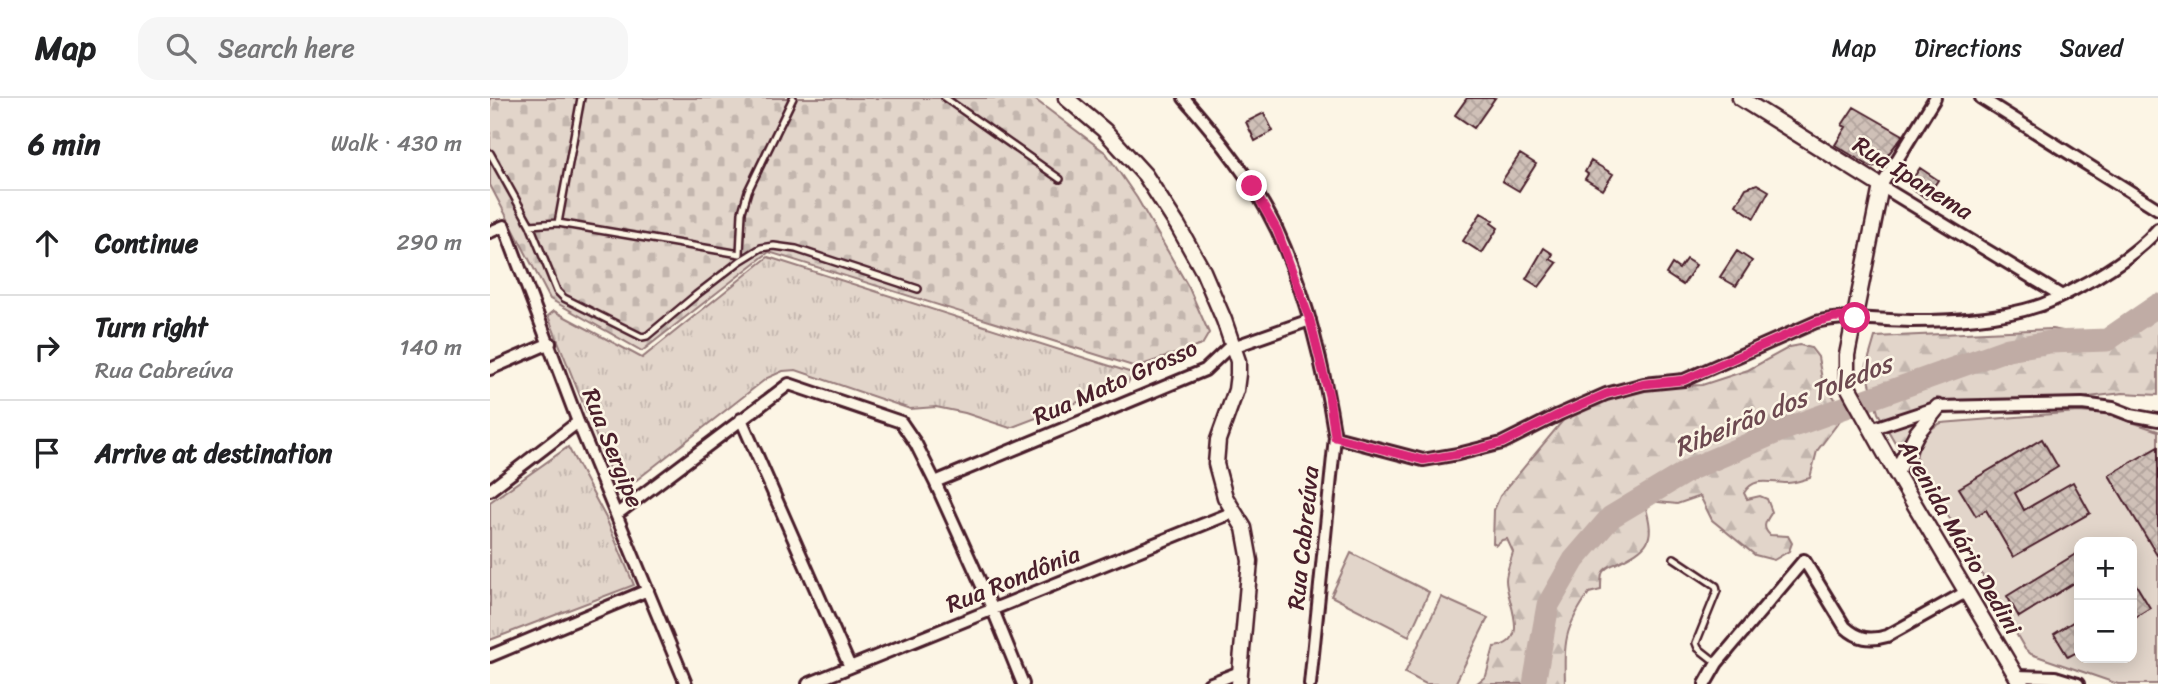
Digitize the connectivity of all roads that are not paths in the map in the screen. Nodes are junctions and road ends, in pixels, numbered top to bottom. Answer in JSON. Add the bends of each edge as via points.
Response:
{"nodes":[{"id":1,"x":581,"y":98,"type":"edge"},
{"id":2,"x":793,"y":98,"type":"edge"},
{"id":3,"x":944,"y":98,"type":"edge"},
{"id":4,"x":1066,"y":98,"type":"edge"},
{"id":5,"x":1184,"y":98,"type":"edge"},
{"id":6,"x":1740,"y":98,"type":"edge"},
{"id":7,"x":1936,"y":98,"type":"edge"},
{"id":8,"x":1981,"y":98,"type":"edge"},
{"id":9,"x":490,"y":153,"type":"edge"},
{"id":10,"x":1060,"y":179,"type":"dead end"},
{"id":11,"x":1881,"y":186,"type":"junction"},
{"id":12,"x":2158,"y":209,"type":"edge"},
{"id":13,"x":558,"y":223,"type":"junction"},
{"id":14,"x":530,"y":225,"type":"junction"},
{"id":15,"x":2158,"y":229,"type":"edge"},
{"id":16,"x":490,"y":232,"type":"edge"},
{"id":17,"x":740,"y":254,"type":"junction"},
{"id":18,"x":740,"y":261,"type":"junction"},
{"id":19,"x":918,"y":289,"type":"dead end"},
{"id":20,"x":2062,"y":296,"type":"junction"},
{"id":21,"x":1855,"y":318,"type":"junction"},
{"id":22,"x":1310,"y":320,"type":"junction"},
{"id":23,"x":550,"y":343,"type":"junction"},
{"id":24,"x":1233,"y":347,"type":"junction"},
{"id":25,"x":490,"y":369,"type":"edge"},
{"id":26,"x":1938,"y":407,"type":"junction"},
{"id":27,"x":741,"y":419,"type":"junction"},
{"id":28,"x":2158,"y":420,"type":"edge"},
{"id":29,"x":578,"y":422,"type":"junction"},
{"id":30,"x":1868,"y":425,"type":"junction"},
{"id":31,"x":1335,"y":437,"type":"junction"},
{"id":32,"x":1896,"y":473,"type":"junction"},
{"id":33,"x":935,"y":482,"type":"junction"},
{"id":34,"x":490,"y":490,"type":"edge"},
{"id":35,"x":1234,"y":512,"type":"junction"},
{"id":36,"x":617,"y":514,"type":"junction"},
{"id":37,"x":1674,"y":558,"type":"dead end"},
{"id":38,"x":648,"y":590,"type":"junction"},
{"id":39,"x":1966,"y":592,"type":"junction"},
{"id":40,"x":993,"y":610,"type":"junction"},
{"id":41,"x":490,"y":656,"type":"edge"},
{"id":42,"x":1717,"y":663,"type":"junction"},
{"id":43,"x":850,"y":667,"type":"junction"},
{"id":44,"x":1239,"y":678,"type":"edge"},
{"id":45,"x":2018,"y":680,"type":"edge"},
{"id":46,"x":686,"y":684,"type":"edge"},
{"id":47,"x":808,"y":684,"type":"edge"},
{"id":48,"x":1023,"y":684,"type":"edge"},
{"id":49,"x":1209,"y":684,"type":"edge"},
{"id":50,"x":1310,"y":684,"type":"edge"},
{"id":51,"x":1705,"y":684,"type":"edge"},
{"id":52,"x":2078,"y":684,"type":"edge"}],
"edges":[{"from":1,"to":13,"type":"lane"},
{"from":2,"to":17,"type":"lane","via":[[748,191]]},
{"from":3,"to":10,"type":"lane"},
{"from":4,"to":24,"type":"street","via":[[1104,130],[1145,175],[1203,271]]},
{"from":5,"to":22,"type":"street","name":"Rua Cabreúva","via":[[1252,186],[1277,230]]},
{"from":6,"to":11,"type":"street","name":"Rua Ipanema"},
{"from":7,"to":11,"type":"street"},
{"from":8,"to":12,"type":"street"},
{"from":9,"to":14,"type":"lane"},
{"from":11,"to":20,"type":"street","name":"Rua Ipanema"},
{"from":11,"to":21,"type":"street"},
{"from":13,"to":14,"type":"lane"},
{"from":13,"to":17,"type":"lane"},
{"from":14,"to":18,"type":"lane","via":[[557,291],[642,337]]},
{"from":15,"to":20,"type":"street","via":[[2109,270]]},
{"from":16,"to":23,"type":"street","name":"Rua Sergipe","via":[[504,226]]},
{"from":17,"to":18,"type":"lane"},
{"from":18,"to":19,"type":"lane","via":[[761,248],[796,249]]},
{"from":20,"to":21,"type":"street","via":[[1996,316],[1915,321]]},
{"from":21,"to":30,"type":"street","name":"Avenida Mário Dedini","via":[[1847,355],[1847,385]]},
{"from":21,"to":31,"type":"street","via":[[1816,322],[1684,380],[1606,394],[1502,443],[1458,454],[1423,460]]},
{"from":22,"to":24,"type":"street","name":"Rua Mato Grosso"},
{"from":22,"to":31,"type":"street","name":"Rua Cabreúva"},
{"from":23,"to":25,"type":"street"},
{"from":23,"to":29,"type":"street","name":"Rua Sergipe"},
{"from":24,"to":33,"type":"street","name":"Rua Mato Grosso","via":[[1205,370]]},
{"from":24,"to":35,"type":"street","via":[[1238,361],[1236,390],[1217,440],[1216,464],[1219,482]]},
{"from":26,"to":28,"type":"street","via":[[2082,404]]},
{"from":26,"to":30,"type":"street"},
{"from":26,"to":32,"type":"street","via":[[1917,433]]},
{"from":27,"to":33,"type":"street","via":[[789,384],[901,422]]},
{"from":27,"to":36,"type":"street"},
{"from":27,"to":43,"type":"street"},
{"from":29,"to":34,"type":"street"},
{"from":29,"to":36,"type":"street","name":"Rua Sergipe"},
{"from":30,"to":32,"type":"street","name":"Avenida Mário Dedini"},
{"from":31,"to":50,"type":"street","name":"Rua Cabreúva"},
{"from":32,"to":39,"type":"street","name":"Avenida Mário Dedini"},
{"from":33,"to":40,"type":"street"},
{"from":35,"to":40,"type":"street","name":"Rua Rondônia"},
{"from":35,"to":44,"type":"street","via":[[1244,528],[1250,561]]},
{"from":36,"to":38,"type":"street","name":"Rua Sergipe"},
{"from":37,"to":42,"type":"lane","via":[[1716,586],[1696,643]]},
{"from":38,"to":41,"type":"street"},
{"from":38,"to":46,"type":"street","name":"Rua Sergipe"},
{"from":39,"to":42,"type":"street","via":[[1887,636],[1864,638],[1845,627],[1804,560]]},
{"from":39,"to":45,"type":"street","name":"Avenida Mário Dedini"},
{"from":40,"to":43,"type":"street","name":"Rua Rondônia"},
{"from":40,"to":48,"type":"street"},
{"from":42,"to":51,"type":"street"},
{"from":43,"to":47,"type":"street","name":"Rua Rondônia"},
{"from":44,"to":49,"type":"street"},
{"from":45,"to":52,"type":"street","name":"Avenida Mário Dedini","via":[[2055,677]]}]}
